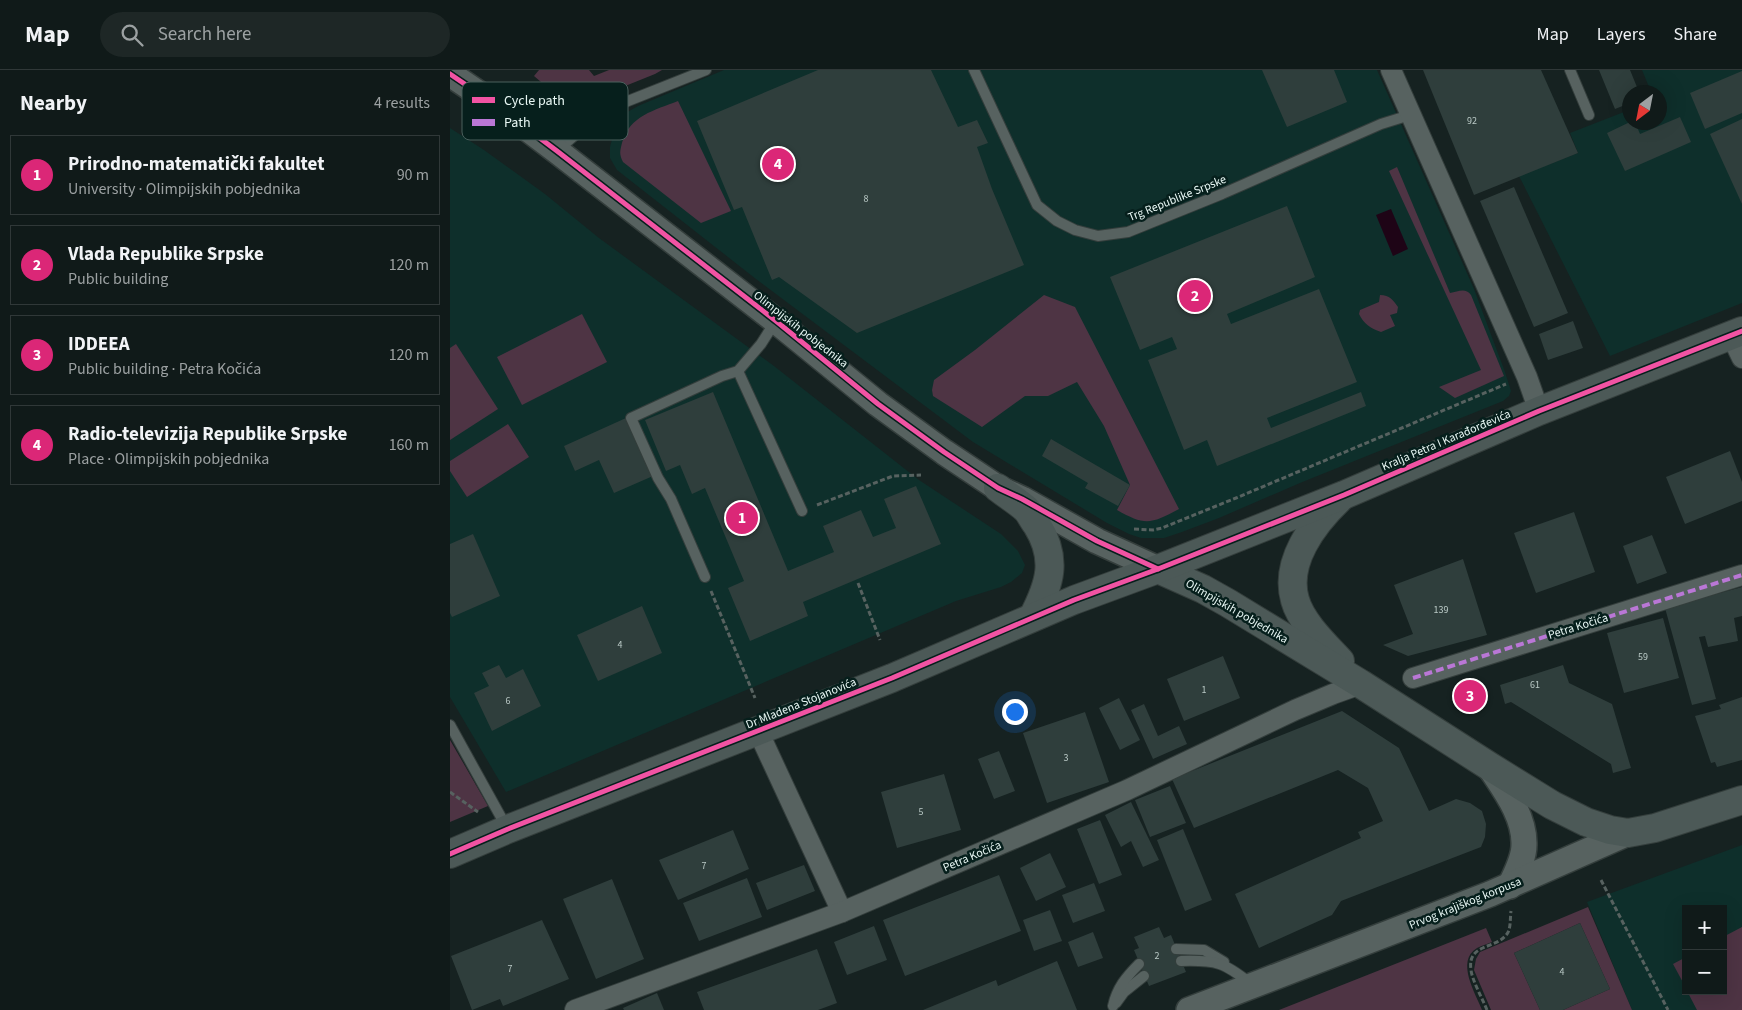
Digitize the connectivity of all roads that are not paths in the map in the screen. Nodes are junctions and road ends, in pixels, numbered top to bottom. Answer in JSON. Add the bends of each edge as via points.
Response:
{"nodes":[{"id":1,"x":706,"y":70,"type":"edge"},
{"id":2,"x":974,"y":70,"type":"edge"},
{"id":3,"x":1391,"y":70,"type":"edge"},
{"id":4,"x":1570,"y":70,"type":"edge"},
{"id":5,"x":450,"y":74,"type":"edge"},
{"id":6,"x":462,"y":82,"type":"edge"},
{"id":7,"x":628,"y":101,"type":"edge"},
{"id":8,"x":1410,"y":115,"type":"junction"},
{"id":9,"x":1588,"y":115,"type":"dead end"},
{"id":10,"x":542,"y":140,"type":"edge"},
{"id":11,"x":569,"y":140,"type":"edge"},
{"id":12,"x":557,"y":151,"type":"junction"},
{"id":13,"x":776,"y":321,"type":"junction"},
{"id":14,"x":1738,"y":341,"type":"edge"},
{"id":15,"x":738,"y":371,"type":"junction"},
{"id":16,"x":1539,"y":411,"type":"junction"},
{"id":17,"x":998,"y":488,"type":"junction"},
{"id":18,"x":1344,"y":495,"type":"junction"},
{"id":19,"x":802,"y":510,"type":"road end"},
{"id":20,"x":1158,"y":569,"type":"junction"},
{"id":21,"x":1742,"y":575,"type":"edge"},
{"id":22,"x":705,"y":577,"type":"road end"},
{"id":23,"x":1033,"y":617,"type":"junction"},
{"id":24,"x":1413,"y":678,"type":"dead end"},
{"id":25,"x":1361,"y":684,"type":"junction"},
{"id":26,"x":450,"y":725,"type":"edge"},
{"id":27,"x":758,"y":731,"type":"junction"},
{"id":28,"x":1489,"y":766,"type":"junction"},
{"id":29,"x":1742,"y":800,"type":"edge"},
{"id":30,"x":508,"y":829,"type":"junction"},
{"id":31,"x":1628,"y":833,"type":"junction"},
{"id":32,"x":450,"y":854,"type":"edge"},
{"id":33,"x":1510,"y":886,"type":"junction"},
{"id":34,"x":842,"y":912,"type":"junction"},
{"id":35,"x":1176,"y":949,"type":"dead end"},
{"id":36,"x":1181,"y":961,"type":"dead end"},
{"id":37,"x":1139,"y":964,"type":"dead end"},
{"id":38,"x":1231,"y":968,"type":"junction"},
{"id":39,"x":1144,"y":976,"type":"dead end"},
{"id":40,"x":1253,"y":986,"type":"junction"},
{"id":41,"x":1112,"y":1008,"type":"edge"},
{"id":42,"x":575,"y":1010,"type":"edge"},
{"id":43,"x":1189,"y":1010,"type":"edge"}],
"edges":[{"from":1,"to":7,"type":"lane"},
{"from":2,"to":8,"type":"lane","name":"Trg Republike Srpske","via":[[1037,204],[1057,221],[1098,236],[1128,232],[1381,124]]},
{"from":3,"to":8,"type":"street"},
{"from":4,"to":9,"type":"lane"},
{"from":5,"to":6,"type":"street","name":"Olimpijskih pobjednika"},
{"from":8,"to":16,"type":"street"},
{"from":10,"to":12,"type":"street","name":"Olimpijskih pobjednika"},
{"from":11,"to":12,"type":"lane"},
{"from":12,"to":13,"type":"street","name":"Olimpijskih pobjednika"},
{"from":13,"to":15,"type":"lane"},
{"from":13,"to":17,"type":"street","name":"Olimpijskih pobjednika","via":[[878,404]]},
{"from":14,"to":16,"type":"main road","name":"Kralja Petra I Karađorđevića"},
{"from":15,"to":19,"type":"lane"},
{"from":15,"to":22,"type":"lane","via":[[631,418]]},
{"from":16,"to":18,"type":"main road","name":"Kralja Petra I Karađorđevića"},
{"from":17,"to":20,"type":"street","name":"Olimpijskih pobjednika"},
{"from":17,"to":23,"type":"main road","via":[[1027,510],[1049,553],[1051,570],[1044,596]]},
{"from":18,"to":20,"type":"main road","name":"Kralja Petra I Karađorđevića"},
{"from":18,"to":25,"type":"main road","via":[[1318,522],[1299,552],[1293,590],[1295,601],[1314,634]]},
{"from":20,"to":23,"type":"main road","name":"Dr Mladena Stojanovića"},
{"from":20,"to":25,"type":"main road","name":"Olimpijskih pobjednika","via":[[1228,603]]},
{"from":21,"to":24,"type":"street","name":"Petra Kočića"},
{"from":23,"to":27,"type":"main road","name":"Dr Mladena Stojanovića"},
{"from":25,"to":28,"type":"main road","name":"Olimpijskih pobjednika"},
{"from":25,"to":34,"type":"street","name":"Petra Kočića","via":[[1295,710],[1127,790]]},
{"from":26,"to":30,"type":"lane"},
{"from":27,"to":30,"type":"main road","name":"Dr Mladena Stojanovića"},
{"from":27,"to":34,"type":"street"},
{"from":28,"to":31,"type":"main road","name":"Olimpijskih pobjednika","via":[[1586,822]]},
{"from":28,"to":33,"type":"street","name":"Olimpijskih pobjednika","via":[[1516,812],[1523,838],[1519,866]]},
{"from":29,"to":31,"type":"main road","name":"Prvog krajiškog korpusa","via":[[1655,828]]},
{"from":30,"to":32,"type":"main road","name":"Dr Mladena Stojanovića"},
{"from":31,"to":33,"type":"street","name":"Prvog krajiškog korpusa"},
{"from":33,"to":40,"type":"street","name":"Prvog krajiškog korpusa"},
{"from":34,"to":42,"type":"street","name":"Petra Kočića"},
{"from":35,"to":38,"type":"lane","via":[[1204,950]]},
{"from":36,"to":38,"type":"lane","via":[[1207,960]]},
{"from":37,"to":41,"type":"lane","via":[[1125,978]]},
{"from":38,"to":40,"type":"lane"},
{"from":39,"to":41,"type":"lane","via":[[1124,992]]},
{"from":40,"to":43,"type":"street","name":"Prvog krajiškog korpusa"}]}
